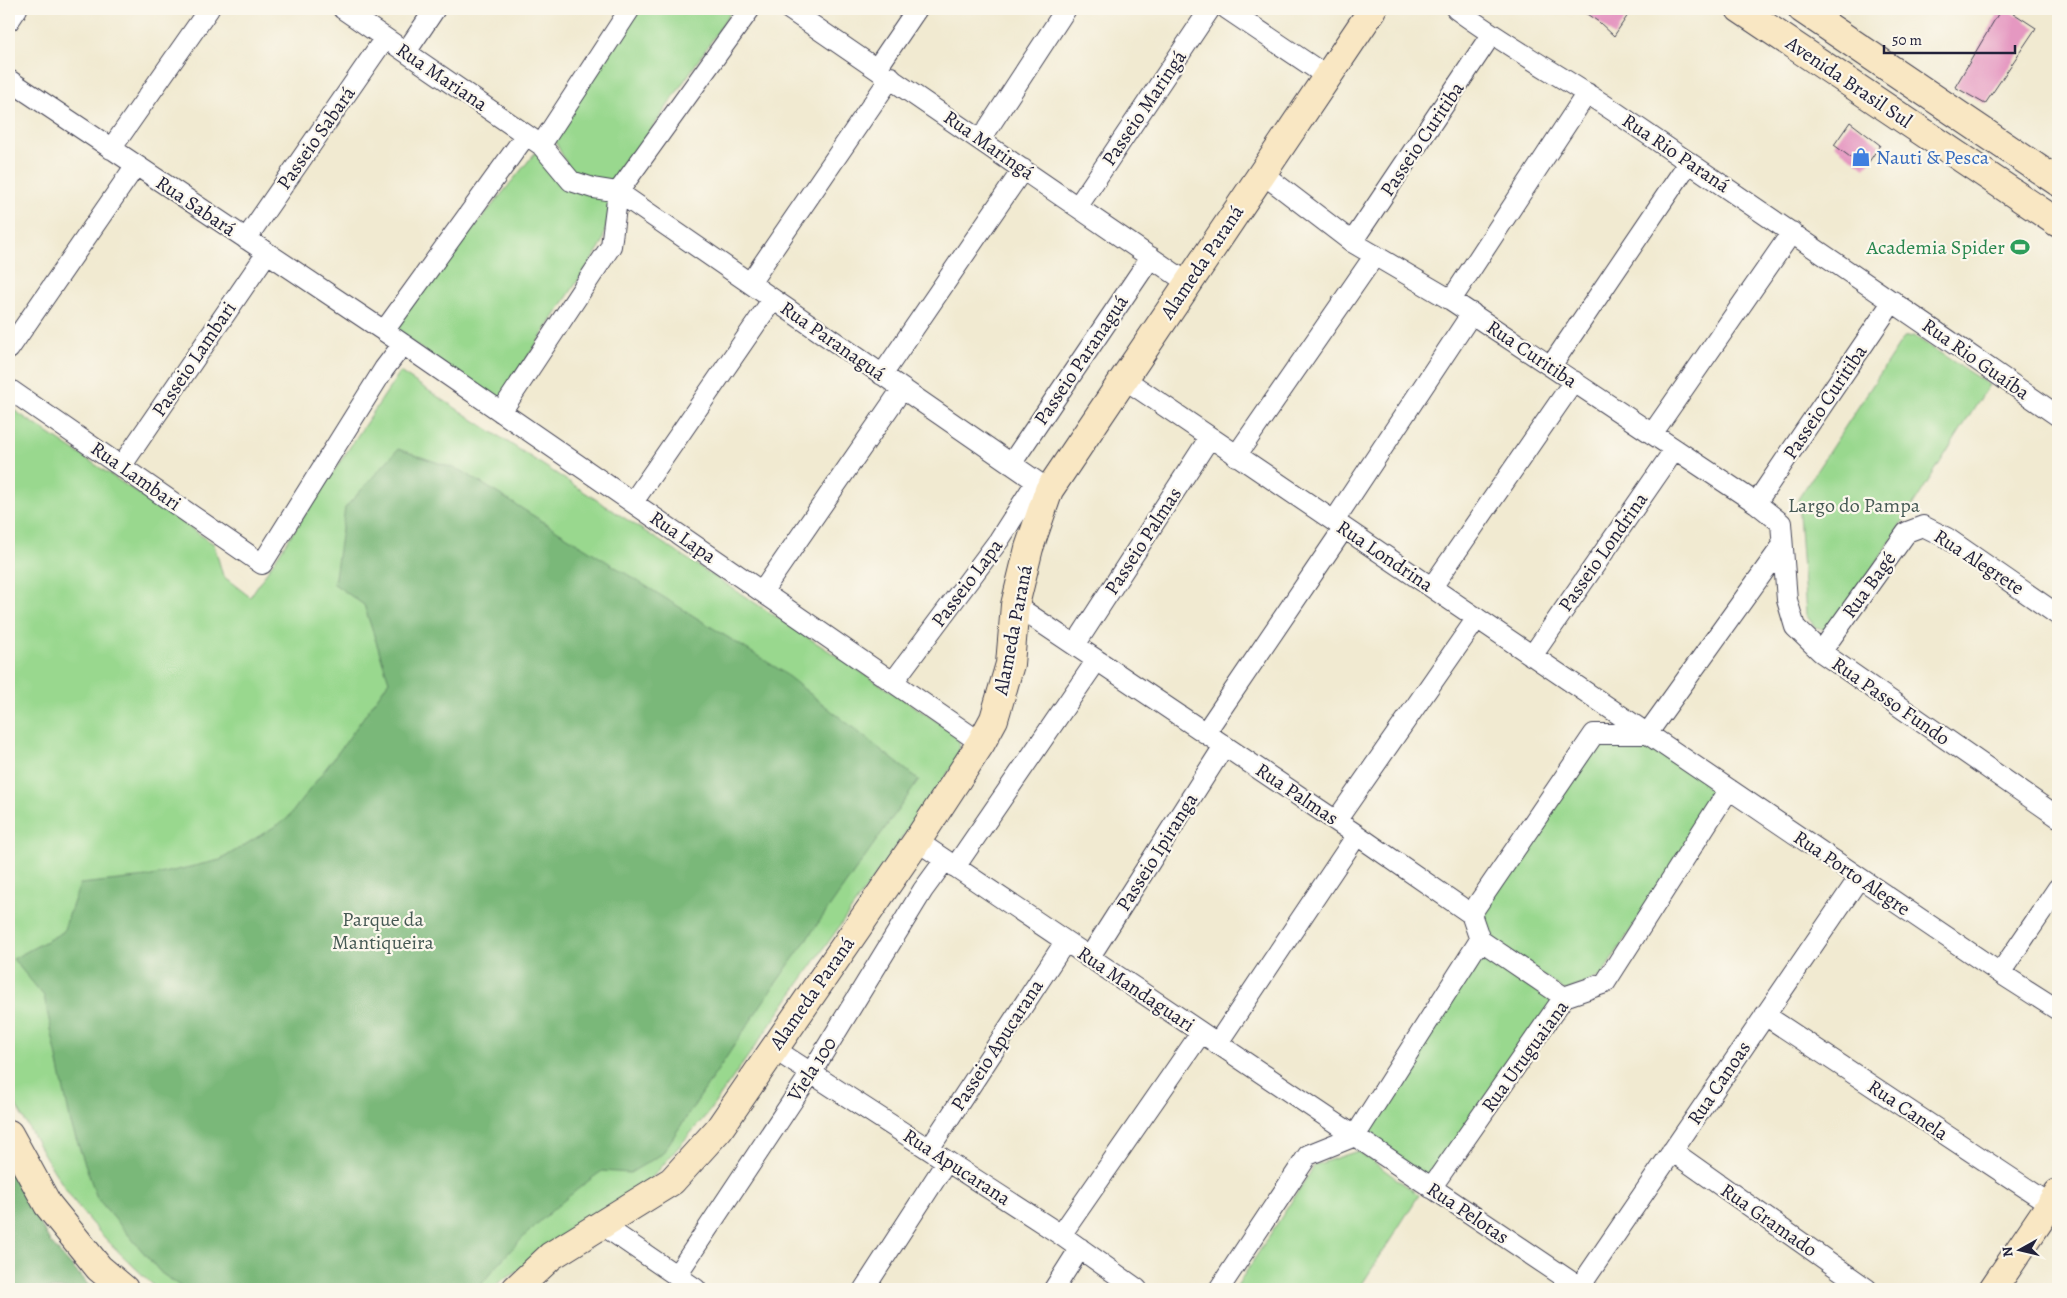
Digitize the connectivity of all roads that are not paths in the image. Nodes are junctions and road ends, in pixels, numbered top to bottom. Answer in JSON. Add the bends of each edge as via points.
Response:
{"nodes":[{"id":1,"x":17,"y":9,"type":"edge"},
{"id":2,"x":209,"y":9,"type":"edge"},
{"id":3,"x":342,"y":9,"type":"edge"},
{"id":4,"x":435,"y":9,"type":"edge"},
{"id":5,"x":630,"y":9,"type":"edge"},
{"id":6,"x":750,"y":9,"type":"edge"},
{"id":7,"x":789,"y":9,"type":"edge"},
{"id":8,"x":917,"y":9,"type":"edge"},
{"id":9,"x":1066,"y":9,"type":"edge"},
{"id":10,"x":1210,"y":9,"type":"edge"},
{"id":11,"x":1227,"y":9,"type":"edge"},
{"id":12,"x":1373,"y":9,"type":"edge"},
{"id":13,"x":1456,"y":9,"type":"edge"},
{"id":14,"x":1740,"y":9,"type":"edge"},
{"id":15,"x":1802,"y":9,"type":"edge"},
{"id":16,"x":9,"y":21,"type":"edge"},
{"id":17,"x":1491,"y":35,"type":"junction"},
{"id":18,"x":385,"y":38,"type":"junction"},
{"id":19,"x":406,"y":52,"type":"junction"},
{"id":20,"x":884,"y":72,"type":"junction"},
{"id":21,"x":1328,"y":77,"type":"junction"},
{"id":22,"x":9,"y":80,"type":"edge"},
{"id":23,"x":1588,"y":93,"type":"junction"},
{"id":24,"x":981,"y":139,"type":"junction"},
{"id":25,"x":534,"y":140,"type":"junction"},
{"id":26,"x":111,"y":148,"type":"junction"},
{"id":27,"x":1689,"y":162,"type":"junction"},
{"id":28,"x":136,"y":165,"type":"junction"},
{"id":29,"x":1023,"y":168,"type":"junction"},
{"id":30,"x":1262,"y":174,"type":"junction"},
{"id":31,"x":2058,"y":182,"type":"edge"},
{"id":32,"x":618,"y":192,"type":"junction"},
{"id":33,"x":1078,"y":206,"type":"junction"},
{"id":34,"x":2058,"y":224,"type":"edge"},
{"id":35,"x":1792,"y":232,"type":"junction"},
{"id":36,"x":246,"y":239,"type":"junction"},
{"id":37,"x":1352,"y":242,"type":"junction"},
{"id":38,"x":267,"y":253,"type":"junction"},
{"id":39,"x":1375,"y":255,"type":"junction"},
{"id":40,"x":1150,"y":257,"type":"junction"},
{"id":41,"x":1188,"y":283,"type":"junction"},
{"id":42,"x":750,"y":284,"type":"junction"},
{"id":43,"x":773,"y":299,"type":"junction"},
{"id":44,"x":1452,"y":300,"type":"junction"},
{"id":45,"x":1894,"y":301,"type":"junction"},
{"id":46,"x":1472,"y":313,"type":"junction"},
{"id":47,"x":384,"y":330,"type":"junction"},
{"id":48,"x":403,"y":344,"type":"junction"},
{"id":49,"x":9,"y":349,"type":"edge"},
{"id":50,"x":1551,"y":366,"type":"junction"},
{"id":51,"x":882,"y":375,"type":"junction"},
{"id":52,"x":1124,"y":378,"type":"junction"},
{"id":53,"x":1574,"y":381,"type":"junction"},
{"id":54,"x":9,"y":389,"type":"edge"},
{"id":55,"x":902,"y":389,"type":"junction"},
{"id":56,"x":501,"y":412,"type":"junction"},
{"id":57,"x":2058,"y":416,"type":"edge"},
{"id":58,"x":1652,"y":434,"type":"junction"},
{"id":59,"x":1210,"y":437,"type":"junction"},
{"id":60,"x":1675,"y":449,"type":"junction"},
{"id":61,"x":1236,"y":456,"type":"junction"},
{"id":62,"x":1011,"y":464,"type":"junction"},
{"id":63,"x":122,"y":465,"type":"junction"},
{"id":64,"x":1042,"y":486,"type":"junction"},
{"id":65,"x":632,"y":502,"type":"junction"},
{"id":66,"x":1756,"y":503,"type":"junction"},
{"id":67,"x":1339,"y":524,"type":"junction"},
{"id":68,"x":1923,"y":526,"type":"joint"},
{"id":69,"x":1782,"y":546,"type":"junction"},
{"id":70,"x":1432,"y":587,"type":"junction"},
{"id":71,"x":762,"y":592,"type":"junction"},
{"id":72,"x":1015,"y":604,"type":"junction"},
{"id":73,"x":2058,"y":615,"type":"edge"},
{"id":74,"x":1477,"y":618,"type":"junction"},
{"id":75,"x":1076,"y":645,"type":"junction"},
{"id":76,"x":1821,"y":652,"type":"junction"},
{"id":77,"x":1532,"y":656,"type":"junction"},
{"id":78,"x":1097,"y":660,"type":"junction"},
{"id":79,"x":893,"y":682,"type":"junction"},
{"id":80,"x":1205,"y":733,"type":"junction"},
{"id":81,"x":1647,"y":734,"type":"junction"},
{"id":82,"x":981,"y":743,"type":"junction"},
{"id":83,"x":1224,"y":746,"type":"junction"},
{"id":84,"x":1728,"y":789,"type":"junction"},
{"id":85,"x":2058,"y":817,"type":"edge"},
{"id":86,"x":1336,"y":821,"type":"junction"},
{"id":87,"x":1357,"y":835,"type":"junction"},
{"id":88,"x":917,"y":842,"type":"junction"},
{"id":89,"x":950,"y":864,"type":"junction"},
{"id":90,"x":1859,"y":878,"type":"junction"},
{"id":91,"x":2058,"y":888,"type":"edge"},
{"id":92,"x":1471,"y":914,"type":"junction"},
{"id":93,"x":1480,"y":940,"type":"junction"},
{"id":94,"x":1065,"y":942,"type":"junction"},
{"id":95,"x":1089,"y":958,"type":"junction"},
{"id":96,"x":2000,"y":973,"type":"junction"},
{"id":97,"x":1564,"y":996,"type":"junction"},
{"id":98,"x":2058,"y":1010,"type":"edge"},
{"id":99,"x":1765,"y":1015,"type":"junction"},
{"id":100,"x":1209,"y":1038,"type":"junction"},
{"id":101,"x":774,"y":1048,"type":"junction"},
{"id":102,"x":811,"y":1072,"type":"junction"},
{"id":103,"x":9,"y":1134,"type":"edge"},
{"id":104,"x":1354,"y":1136,"type":"junction"},
{"id":105,"x":929,"y":1149,"type":"junction"},
{"id":106,"x":1672,"y":1152,"type":"junction"},
{"id":107,"x":947,"y":1161,"type":"junction"},
{"id":108,"x":1431,"y":1188,"type":"junction"},
{"id":109,"x":2054,"y":1199,"type":"edge"},
{"id":110,"x":601,"y":1224,"type":"junction"},
{"id":111,"x":1061,"y":1235,"type":"junction"},
{"id":112,"x":1080,"y":1248,"type":"junction"},
{"id":113,"x":676,"y":1276,"type":"junction"},
{"id":114,"x":1581,"y":1288,"type":"edge"},
{"id":115,"x":124,"y":1289,"type":"edge"},
{"id":116,"x":516,"y":1289,"type":"edge"},
{"id":117,"x":696,"y":1289,"type":"edge"},
{"id":118,"x":864,"y":1289,"type":"edge"},
{"id":119,"x":1054,"y":1289,"type":"edge"},
{"id":120,"x":1137,"y":1289,"type":"edge"},
{"id":121,"x":1219,"y":1289,"type":"edge"},
{"id":122,"x":1866,"y":1289,"type":"edge"},
{"id":123,"x":1993,"y":1289,"type":"edge"}],
"edges":[{"from":1,"to":16,"type":"street"},
{"from":2,"to":26,"type":"street"},
{"from":3,"to":18,"type":"street","name":"Rua Mariana"},
{"from":4,"to":19,"type":"street"},
{"from":5,"to":25,"type":"street"},
{"from":6,"to":32,"type":"street"},
{"from":7,"to":20,"type":"street","name":"Rua Maringá"},
{"from":8,"to":20,"type":"street"},
{"from":9,"to":24,"type":"street"},
{"from":10,"to":33,"type":"street","name":"Passeio Maringá"},
{"from":11,"to":21,"type":"street"},
{"from":12,"to":21,"type":"street","name":"Alameda Paraná"},
{"from":13,"to":17,"type":"street","name":"Rua Rio Paraná"},
{"from":14,"to":34,"type":"street","name":"Avenida Brasil Sul"},
{"from":15,"to":31,"type":"street","name":"Avenida Brasil Sul"},
{"from":17,"to":23,"type":"street","name":"Rua Rio Paraná"},
{"from":17,"to":37,"type":"street","name":"Passeio Curitiba"},
{"from":18,"to":19,"type":"street","name":"Rua Mariana"},
{"from":18,"to":36,"type":"street","name":"Passeio Sabará"},
{"from":19,"to":25,"type":"street","name":"Rua Mariana"},
{"from":20,"to":24,"type":"street","name":"Rua Maringá"},
{"from":20,"to":42,"type":"street"},
{"from":21,"to":30,"type":"street","name":"Alameda Paraná"},
{"from":22,"to":26,"type":"street","name":"Rua Sabará"},
{"from":23,"to":27,"type":"street","name":"Rua Rio Paraná"},
{"from":23,"to":44,"type":"street"},
{"from":24,"to":29,"type":"street","name":"Rua Maringá"},
{"from":25,"to":32,"type":"street","name":"Rua Mariana","via":[[571,181]]},
{"from":25,"to":47,"type":"street"},
{"from":26,"to":28,"type":"street","name":"Rua Sabará"},
{"from":27,"to":35,"type":"street","name":"Rua Rio Paraná"},
{"from":27,"to":50,"type":"street"},
{"from":28,"to":36,"type":"street","name":"Rua Sabará"},
{"from":28,"to":49,"type":"street"},
{"from":29,"to":33,"type":"street","name":"Rua Maringá"},
{"from":29,"to":51,"type":"street"},
{"from":30,"to":37,"type":"street","name":"Rua Curitiba"},
{"from":30,"to":41,"type":"street","name":"Alameda Paraná"},
{"from":32,"to":42,"type":"street","name":"Rua Paranaguá"},
{"from":32,"to":56,"type":"street","via":[[611,246]]},
{"from":33,"to":40,"type":"street","name":"Rua Maringá"},
{"from":35,"to":45,"type":"street","name":"Rua Rio Paraná"},
{"from":35,"to":58,"type":"street"},
{"from":36,"to":38,"type":"street","name":"Rua Sabará"},
{"from":37,"to":39,"type":"street","name":"Rua Curitiba"},
{"from":38,"to":47,"type":"street","name":"Rua Sabará"},
{"from":38,"to":63,"type":"street","name":"Passeio Lambari"},
{"from":39,"to":44,"type":"street","name":"Rua Curitiba"},
{"from":39,"to":61,"type":"street"},
{"from":40,"to":41,"type":"street","name":"Rua Maringá"},
{"from":40,"to":62,"type":"street","name":"Passeio Paranaguá"},
{"from":41,"to":52,"type":"street","name":"Alameda Paraná"},
{"from":42,"to":43,"type":"street","name":"Rua Paranaguá"},
{"from":43,"to":51,"type":"street","name":"Rua Paranaguá"},
{"from":43,"to":65,"type":"street"},
{"from":44,"to":46,"type":"street","name":"Rua Curitiba"},
{"from":45,"to":57,"type":"street","name":"Rua Rio Guaíba"},
{"from":45,"to":66,"type":"street","name":"Passeio Curitiba"},
{"from":46,"to":50,"type":"street","name":"Rua Curitiba"},
{"from":46,"to":67,"type":"street"},
{"from":47,"to":48,"type":"street","name":"Rua Lapa"},
{"from":48,"to":56,"type":"street","name":"Rua Lapa"},
{"from":48,"to":63,"type":"street","name":"Rua Lambari","via":[[384,369],[262,564]]},
{"from":50,"to":53,"type":"street","name":"Rua Curitiba"},
{"from":51,"to":55,"type":"street","name":"Rua Paranaguá"},
{"from":52,"to":59,"type":"street","name":"Rua Londrina"},
{"from":52,"to":64,"type":"street","name":"Alameda Paraná"},
{"from":53,"to":58,"type":"street","name":"Rua Curitiba"},
{"from":53,"to":70,"type":"street"},
{"from":54,"to":63,"type":"street","name":"Rua Lambari"},
{"from":55,"to":62,"type":"street","name":"Rua Paranaguá"},
{"from":55,"to":71,"type":"street"},
{"from":56,"to":65,"type":"street","name":"Rua Lapa"},
{"from":58,"to":60,"type":"street","name":"Rua Curitiba"},
{"from":59,"to":61,"type":"street","name":"Rua Londrina"},
{"from":59,"to":75,"type":"street","name":"Passeio Palmas"},
{"from":60,"to":66,"type":"street","name":"Rua Curitiba"},
{"from":60,"to":77,"type":"street","name":"Passeio Londrina"},
{"from":61,"to":67,"type":"street","name":"Rua Londrina"},
{"from":62,"to":64,"type":"street","name":"Rua Paranaguá"},
{"from":64,"to":72,"type":"street","name":"Alameda Paraná"},
{"from":64,"to":79,"type":"street","name":"Passeio Lapa"},
{"from":65,"to":71,"type":"street","name":"Rua Lapa"},
{"from":66,"to":69,"type":"street","name":"Rua Curitiba","via":[[1781,523]]},
{"from":67,"to":70,"type":"street","name":"Rua Londrina"},
{"from":67,"to":80,"type":"street"},
{"from":68,"to":73,"type":"street","name":"Rua Alegrete","via":[[1947,538]]},
{"from":68,"to":76,"type":"street","name":"Rua Bagé","via":[[1907,532]]},
{"from":69,"to":76,"type":"street","name":"Rua Passo Fundo","via":[[1787,600],[1795,627]]},
{"from":69,"to":81,"type":"street"},
{"from":70,"to":74,"type":"street","name":"Rua Londrina"},
{"from":71,"to":79,"type":"street","name":"Rua Lapa"},
{"from":72,"to":75,"type":"street","name":"Rua Palmas"},
{"from":72,"to":82,"type":"street","name":"Alameda Paraná","via":[[1010,664],[994,719]]},
{"from":74,"to":77,"type":"street","name":"Rua Londrina"},
{"from":74,"to":86,"type":"street"},
{"from":75,"to":78,"type":"street","name":"Rua Palmas"},
{"from":76,"to":85,"type":"street","name":"Rua Passo Fundo"},
{"from":77,"to":81,"type":"street","name":"Rua Londrina"},
{"from":78,"to":80,"type":"street","name":"Rua Palmas"},
{"from":78,"to":89,"type":"street"},
{"from":79,"to":82,"type":"street","name":"Rua Lapa"},
{"from":80,"to":83,"type":"street","name":"Rua Palmas"},
{"from":81,"to":84,"type":"street","name":"Rua Porto Alegre"},
{"from":81,"to":92,"type":"street","via":[[1594,734]]},
{"from":82,"to":88,"type":"street","name":"Alameda Paraná"},
{"from":83,"to":86,"type":"street","name":"Rua Palmas"},
{"from":83,"to":95,"type":"street","name":"Passeio Ipiranga"},
{"from":84,"to":90,"type":"street","name":"Rua Porto Alegre"},
{"from":84,"to":97,"type":"street","name":"Rua Uruguaiana","via":[[1605,983]]},
{"from":86,"to":87,"type":"street","name":"Rua Palmas"},
{"from":87,"to":92,"type":"street","name":"Rua Palmas"},
{"from":87,"to":100,"type":"street"},
{"from":88,"to":89,"type":"street","name":"Rua Mandaguari"},
{"from":88,"to":101,"type":"street","name":"Alameda Paraná"},
{"from":89,"to":94,"type":"street","name":"Rua Mandaguari"},
{"from":89,"to":102,"type":"street","name":"Viela 100","via":[[924,890]]},
{"from":90,"to":96,"type":"street","name":"Rua Porto Alegre"},
{"from":90,"to":99,"type":"street","name":"Rua Canoas"},
{"from":91,"to":96,"type":"street"},
{"from":92,"to":93,"type":"street"},
{"from":93,"to":97,"type":"street"},
{"from":93,"to":104,"type":"street"},
{"from":94,"to":95,"type":"street","name":"Rua Mandaguari"},
{"from":94,"to":105,"type":"street","name":"Passeio Apucarana"},
{"from":95,"to":100,"type":"street","name":"Rua Mandaguari"},
{"from":96,"to":98,"type":"street","name":"Rua Porto Alegre"},
{"from":97,"to":108,"type":"street","name":"Rua Uruguaiana"},
{"from":99,"to":106,"type":"street","name":"Rua Canoas"},
{"from":99,"to":109,"type":"street","name":"Rua Canela"},
{"from":100,"to":104,"type":"street","name":"Rua Mandaguari"},
{"from":100,"to":111,"type":"street"},
{"from":101,"to":102,"type":"street","name":"Rua Apucarana"},
{"from":101,"to":110,"type":"street","name":"Alameda Paraná","via":[[719,1129],[672,1181]]},
{"from":102,"to":105,"type":"street","name":"Rua Apucarana"},
{"from":102,"to":113,"type":"street","name":"Viela 100"},
{"from":103,"to":115,"type":"street","via":[[48,1205],[98,1268]]},
{"from":104,"to":108,"type":"street","name":"Rua Pelotas"},
{"from":104,"to":121,"type":"street","via":[[1308,1155]]},
{"from":105,"to":107,"type":"street","name":"Rua Apucarana"},
{"from":106,"to":114,"type":"street","name":"Rua Canoas"},
{"from":106,"to":122,"type":"street","name":"Rua Gramado"},
{"from":107,"to":111,"type":"street","name":"Rua Apucarana"},
{"from":107,"to":118,"type":"street"},
{"from":108,"to":114,"type":"street","name":"Rua Pelotas"},
{"from":109,"to":123,"type":"street"},
{"from":110,"to":113,"type":"street"},
{"from":110,"to":116,"type":"street","name":"Alameda Paraná","via":[[551,1256]]},
{"from":111,"to":112,"type":"street","name":"Rua Apucarana"},
{"from":112,"to":119,"type":"street"},
{"from":112,"to":120,"type":"street","name":"Rua Apucarana"},
{"from":113,"to":117,"type":"street"}]}
